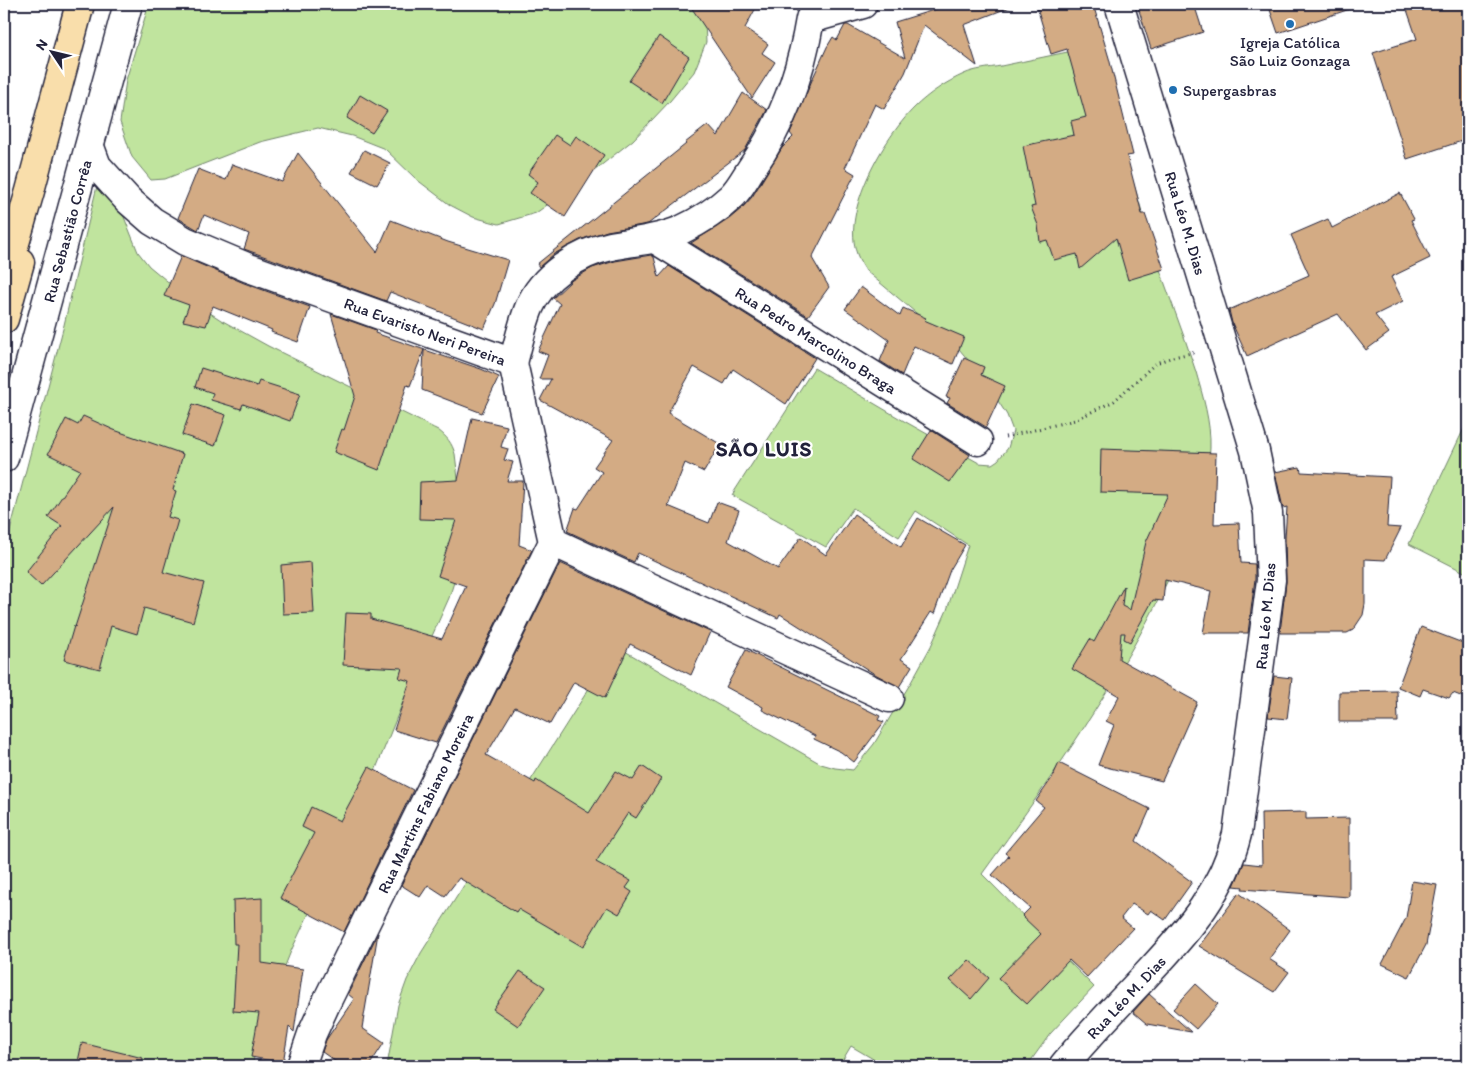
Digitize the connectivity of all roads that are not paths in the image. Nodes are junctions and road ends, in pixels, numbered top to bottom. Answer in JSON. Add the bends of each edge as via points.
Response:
{"nodes":[{"id":1,"x":80,"y":4,"type":"edge"},
{"id":2,"x":128,"y":4,"type":"edge"},
{"id":3,"x":863,"y":4,"type":"edge"},
{"id":4,"x":1119,"y":4,"type":"edge"},
{"id":5,"x":808,"y":11,"type":"edge"},
{"id":6,"x":90,"y":146,"type":"junction"},
{"id":7,"x":30,"y":191,"type":"junction"},
{"id":8,"x":655,"y":240,"type":"junction"},
{"id":9,"x":4,"y":281,"type":"edge"},
{"id":10,"x":4,"y":319,"type":"edge"},
{"id":11,"x":513,"y":363,"type":"junction"},
{"id":12,"x":978,"y":442,"type":"road end"},
{"id":13,"x":4,"y":458,"type":"edge"},
{"id":14,"x":554,"y":542,"type":"junction"},
{"id":15,"x":890,"y":698,"type":"dead end"},
{"id":16,"x":301,"y":1066,"type":"edge"},
{"id":17,"x":1063,"y":1066,"type":"edge"}],
"edges":[{"from":1,"to":7,"type":"highway"},
{"from":2,"to":6,"type":"street","name":"Rua Sebastião Corrêa"},
{"from":3,"to":5,"type":"street"},
{"from":4,"to":17,"type":"street","name":"Rua Léo M. Dias","via":[[1255,451],[1268,513],[1271,580],[1233,850],[1212,896],[1192,925]]},
{"from":5,"to":8,"type":"street","name":"Rua Evaristo Neri Pereira","via":[[805,50],[795,84],[782,119],[762,154],[733,196],[682,230]]},
{"from":6,"to":11,"type":"street","name":"Rua Evaristo Neri Pereira","via":[[97,166],[128,200],[152,222],[185,241],[249,268]]},
{"from":6,"to":13,"type":"street","name":"Rua Sebastião Corrêa"},
{"from":7,"to":9,"type":"highway"},
{"from":7,"to":10,"type":"highway","via":[[22,257]]},
{"from":8,"to":11,"type":"street","name":"Rua Evaristo Neri Pereira","via":[[610,246],[584,254],[564,266],[538,292],[529,307]]},
{"from":8,"to":12,"type":"street","name":"Rua Pedro Marcolino Braga"},
{"from":11,"to":14,"type":"street"},
{"from":14,"to":15,"type":"street"},
{"from":14,"to":16,"type":"street","name":"Rua Martins Fabiano Moreira","via":[[328,999]]}]}
